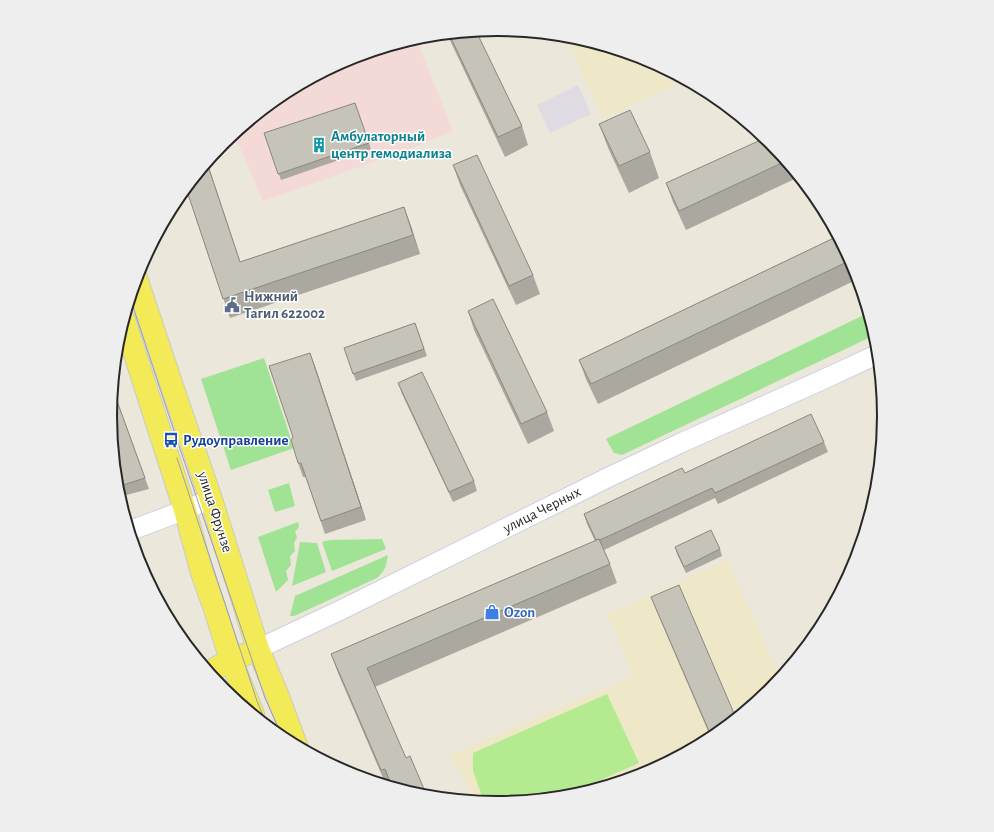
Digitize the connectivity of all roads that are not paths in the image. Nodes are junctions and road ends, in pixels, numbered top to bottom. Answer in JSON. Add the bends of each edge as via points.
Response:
{"nodes":[{"id":1,"x":139,"y":288,"type":"edge"},
{"id":2,"x":127,"y":330,"type":"edge"},
{"id":3,"x":872,"y":357,"type":"edge"},
{"id":4,"x":211,"y":499,"type":"junction"},
{"id":5,"x":185,"y":510,"type":"junction"},
{"id":6,"x":134,"y":529,"type":"edge"},
{"id":7,"x":258,"y":649,"type":"junction"},
{"id":8,"x":230,"y":660,"type":"junction"},
{"id":9,"x":213,"y":670,"type":"edge"},
{"id":10,"x":249,"y":704,"type":"edge"},
{"id":11,"x":293,"y":736,"type":"edge"}],
"edges":[{"from":1,"to":4,"type":"main road","name":"улица Фрунзе"},
{"from":2,"to":5,"type":"main road","name":"улица Фрунзе"},
{"from":3,"to":7,"type":"street","name":"улица Черных","via":[[609,477]]},
{"from":4,"to":5,"type":"street"},
{"from":4,"to":7,"type":"main road","name":"улица Фрунзе"},
{"from":5,"to":6,"type":"street"},
{"from":5,"to":8,"type":"main road","name":"улица Фрунзе"},
{"from":7,"to":8,"type":"main road","name":"улица Черных"},
{"from":7,"to":11,"type":"main road","name":"улица Фрунзе"},
{"from":8,"to":9,"type":"main road","name":"улица Черных"},
{"from":8,"to":10,"type":"main road","name":"улица Фрунзе"}]}
